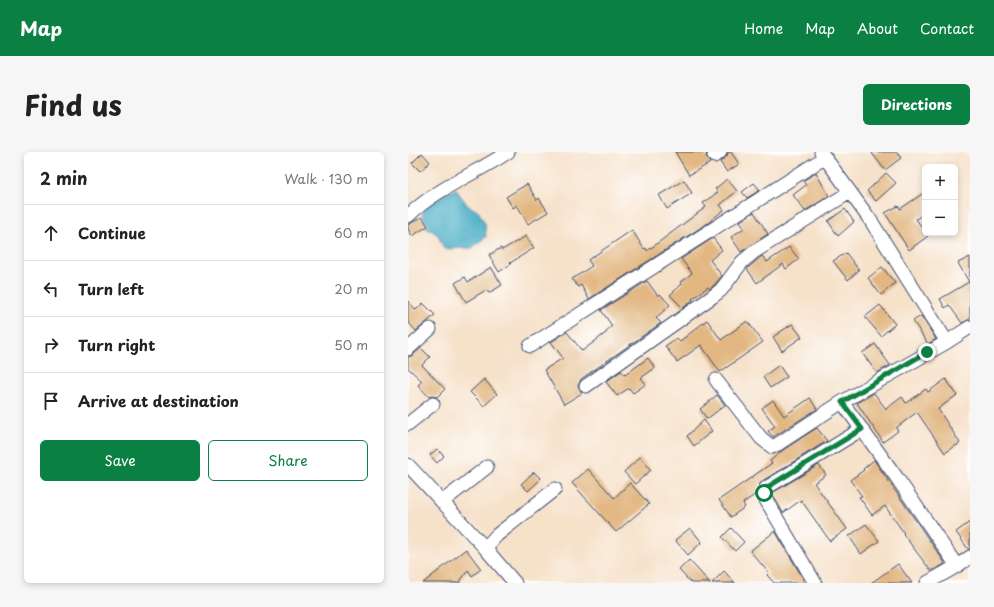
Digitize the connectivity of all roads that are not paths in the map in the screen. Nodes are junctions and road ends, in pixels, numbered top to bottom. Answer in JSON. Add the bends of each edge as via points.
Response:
{"nodes":[{"id":1,"x":508,"y":152,"type":"edge"},
{"id":2,"x":822,"y":155,"type":"edge"},
{"id":3,"x":850,"y":192,"type":"junction"},
{"id":4,"x":408,"y":216,"type":"edge"},
{"id":5,"x":970,"y":327,"type":"edge"},
{"id":6,"x":430,"y":329,"type":"dead end"},
{"id":7,"x":946,"y":342,"type":"junction"},
{"id":8,"x":530,"y":346,"type":"dead end"},
{"id":9,"x":408,"y":349,"type":"edge"},
{"id":10,"x":716,"y":380,"type":"dead end"},
{"id":11,"x":586,"y":386,"type":"dead end"},
{"id":12,"x":842,"y":402,"type":"junction"},
{"id":13,"x":433,"y":404,"type":"dead end"},
{"id":14,"x":408,"y":424,"type":"edge"},
{"id":15,"x":862,"y":429,"type":"junction"},
{"id":16,"x":408,"y":465,"type":"edge"},
{"id":17,"x":487,"y":467,"type":"dead end"},
{"id":18,"x":555,"y":489,"type":"dead end"},
{"id":19,"x":442,"y":502,"type":"junction"},
{"id":20,"x":485,"y":548,"type":"junction"},
{"id":21,"x":970,"y":558,"type":"edge"},
{"id":22,"x":957,"y":566,"type":"junction"},
{"id":23,"x":515,"y":583,"type":"edge"},
{"id":24,"x":815,"y":583,"type":"edge"},
{"id":25,"x":927,"y":583,"type":"edge"}],
"edges":[{"from":1,"to":4,"type":"street","via":[[454,183]]},
{"from":2,"to":3,"type":"street"},
{"from":2,"to":8,"type":"street"},
{"from":3,"to":7,"type":"street","via":[[871,221]]},
{"from":3,"to":11,"type":"street","via":[[754,252],[742,262],[721,290]]},
{"from":5,"to":7,"type":"street"},
{"from":6,"to":9,"type":"street"},
{"from":7,"to":12,"type":"street"},
{"from":10,"to":12,"type":"street","via":[[761,438],[772,446]]},
{"from":12,"to":15,"type":"street"},
{"from":13,"to":14,"type":"street"},
{"from":15,"to":22,"type":"street"},
{"from":15,"to":24,"type":"street","via":[[766,488],[764,493]]},
{"from":16,"to":19,"type":"street"},
{"from":17,"to":19,"type":"street"},
{"from":18,"to":20,"type":"street","via":[[497,535]]},
{"from":19,"to":20,"type":"street"},
{"from":20,"to":23,"type":"street"},
{"from":21,"to":22,"type":"street"},
{"from":22,"to":25,"type":"street"}]}
